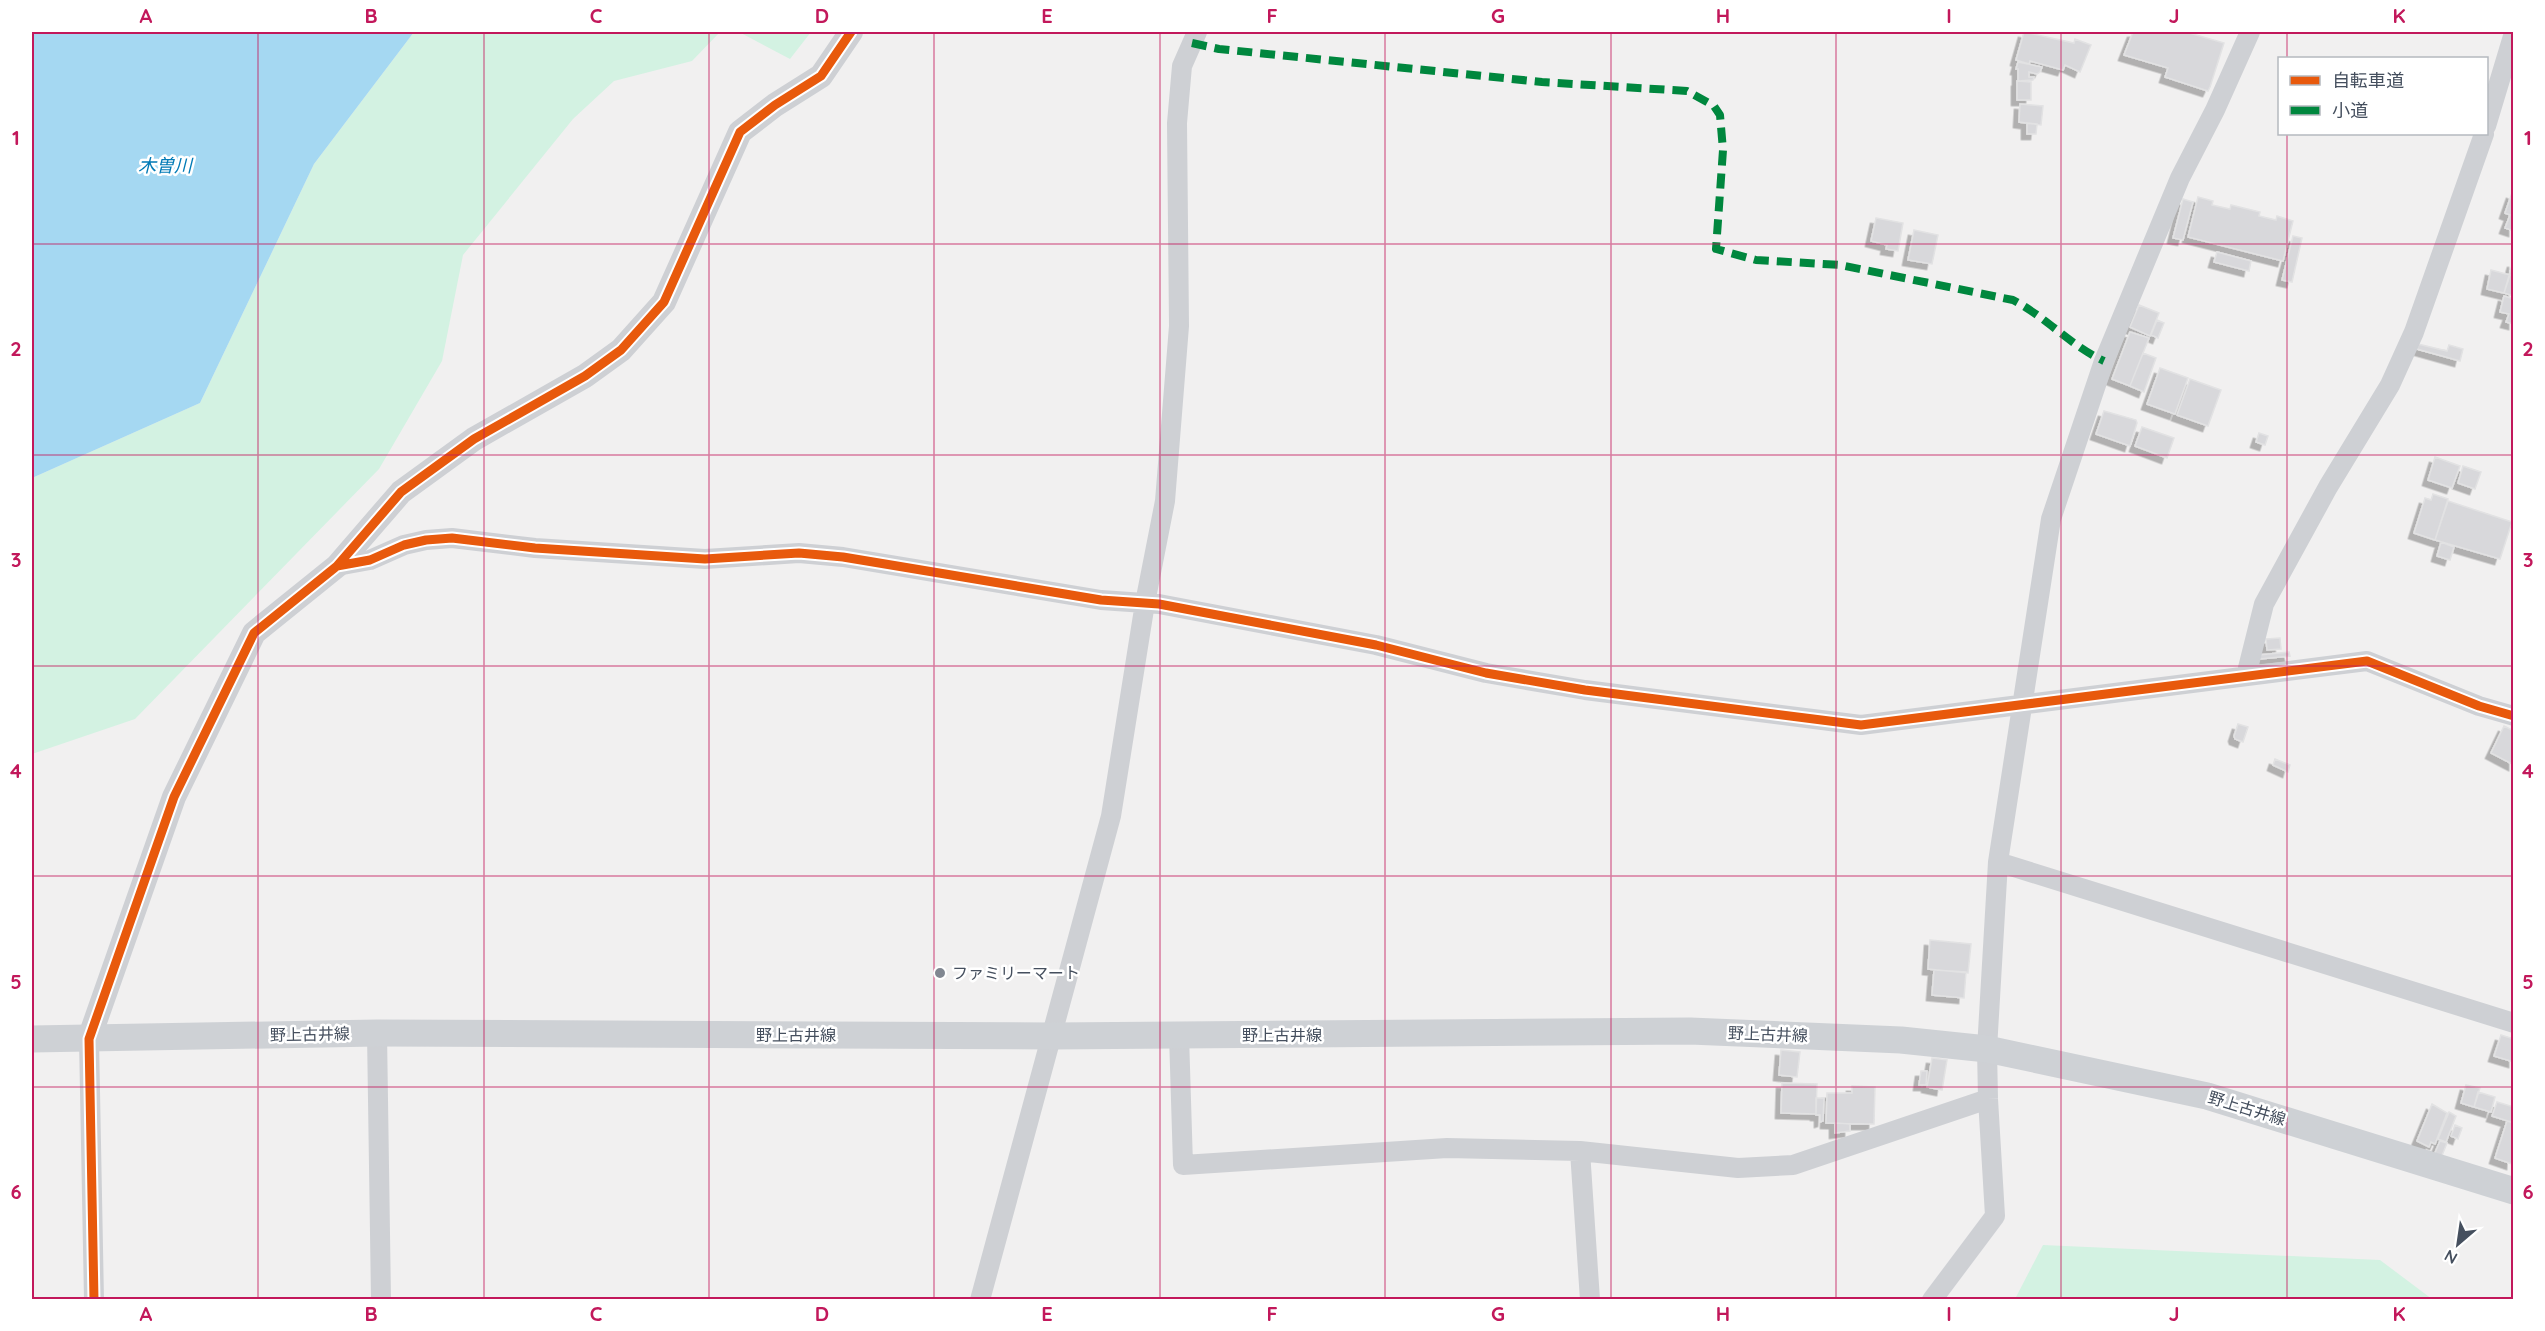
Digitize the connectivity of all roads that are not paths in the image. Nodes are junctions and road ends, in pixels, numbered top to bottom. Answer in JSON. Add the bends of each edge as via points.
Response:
{"nodes":[{"id":1,"x":851,"y":32,"type":"edge"},
{"id":2,"x":1197,"y":32,"type":"edge"},
{"id":3,"x":2250,"y":32,"type":"edge"},
{"id":4,"x":2514,"y":33,"type":"edge"},
{"id":5,"x":2488,"y":123,"type":"edge"},
{"id":6,"x":2484,"y":135,"type":"edge"},
{"id":7,"x":337,"y":566,"type":"junction"},
{"id":8,"x":1144,"y":603,"type":"junction"},
{"id":9,"x":2246,"y":676,"type":"junction"},
{"id":10,"x":2022,"y":705,"type":"junction"},
{"id":11,"x":2514,"y":716,"type":"edge"},
{"id":12,"x":1998,"y":862,"type":"junction"},
{"id":13,"x":2514,"y":1023,"type":"edge"},
{"id":14,"x":377,"y":1033,"type":"junction"},
{"id":15,"x":1179,"y":1035,"type":"junction"},
{"id":16,"x":1052,"y":1036,"type":"junction"},
{"id":17,"x":32,"y":1039,"type":"edge"},
{"id":18,"x":89,"y":1039,"type":"junction"},
{"id":19,"x":1987,"y":1050,"type":"junction"},
{"id":20,"x":1988,"y":1099,"type":"junction"},
{"id":21,"x":1580,"y":1151,"type":"junction"},
{"id":22,"x":2514,"y":1191,"type":"edge"},
{"id":23,"x":94,"y":1299,"type":"edge"},
{"id":24,"x":381,"y":1299,"type":"edge"},
{"id":25,"x":980,"y":1299,"type":"edge"},
{"id":26,"x":1590,"y":1299,"type":"edge"},
{"id":27,"x":1932,"y":1299,"type":"edge"}],
"edges":[{"from":1,"to":7,"type":"street","via":[[821,76],[740,132],[664,302],[621,350],[585,376],[474,439],[401,492]]},
{"from":2,"to":8,"type":"street","via":[[1182,66],[1178,123],[1179,326],[1165,501]]},
{"from":3,"to":10,"type":"street","via":[[2180,178],[2104,361],[2058,496]]},
{"from":4,"to":5,"type":"street"},
{"from":6,"to":9,"type":"street","via":[[2415,332],[2390,385],[2264,604]]},
{"from":7,"to":8,"type":"street","via":[[370,560],[404,545],[452,538],[535,548],[705,559],[799,552],[1101,600]]},
{"from":7,"to":18,"type":"street","via":[[254,633],[174,797]]},
{"from":8,"to":10,"type":"street","via":[[1376,645],[1486,673],[1745,712],[1861,725]]},
{"from":8,"to":16,"type":"street","via":[[1111,816]]},
{"from":9,"to":10,"type":"street"},
{"from":9,"to":11,"type":"street","via":[[2367,661]]},
{"from":10,"to":12,"type":"street"},
{"from":12,"to":13,"type":"street"},
{"from":12,"to":19,"type":"street"},
{"from":14,"to":16,"type":"main road","name":"野上古井線"},
{"from":14,"to":18,"type":"main road","name":"野上古井線"},
{"from":14,"to":24,"type":"street"},
{"from":15,"to":16,"type":"main road","name":"野上古井線"},
{"from":15,"to":19,"type":"main road","name":"野上古井線","via":[[1690,1031],[1901,1040]]},
{"from":15,"to":21,"type":"street","via":[[1184,1165],[1447,1148]]},
{"from":16,"to":25,"type":"street"},
{"from":17,"to":18,"type":"main road","name":"野上古井線"},
{"from":18,"to":23,"type":"street"},
{"from":19,"to":20,"type":"street"},
{"from":19,"to":22,"type":"main road","name":"野上古井線","via":[[2207,1096]]},
{"from":20,"to":21,"type":"street","via":[[1793,1165],[1738,1168]]},
{"from":20,"to":27,"type":"street","via":[[1995,1216]]},
{"from":21,"to":26,"type":"street"}]}
